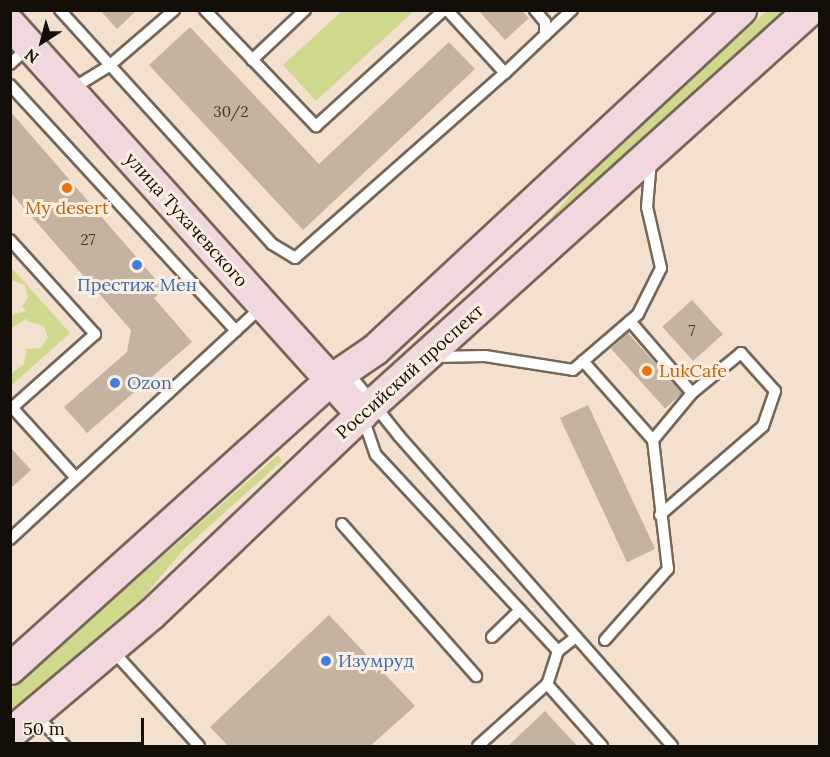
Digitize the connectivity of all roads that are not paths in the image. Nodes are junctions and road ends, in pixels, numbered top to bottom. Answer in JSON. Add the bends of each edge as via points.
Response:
{"nodes":[{"id":1,"x":60,"y":10,"type":"edge"},
{"id":2,"x":174,"y":10,"type":"edge"},
{"id":3,"x":205,"y":10,"type":"edge"},
{"id":4,"x":305,"y":10,"type":"edge"},
{"id":5,"x":445,"y":10,"type":"edge"},
{"id":6,"x":534,"y":10,"type":"edge"},
{"id":7,"x":572,"y":10,"type":"edge"},
{"id":8,"x":741,"y":10,"type":"edge"},
{"id":9,"x":810,"y":10,"type":"edge"},
{"id":10,"x":544,"y":35,"type":"junction"},
{"id":11,"x":17,"y":45,"type":"edge"},
{"id":12,"x":252,"y":60,"type":"junction"},
{"id":13,"x":109,"y":66,"type":"junction"},
{"id":14,"x":505,"y":73,"type":"junction"},
{"id":15,"x":10,"y":85,"type":"edge"},
{"id":16,"x":70,"y":90,"type":"junction"},
{"id":17,"x":651,"y":153,"type":"junction"},
{"id":18,"x":10,"y":240,"type":"edge"},
{"id":19,"x":263,"y":306,"type":"junction"},
{"id":20,"x":630,"y":321,"type":"junction"},
{"id":21,"x":236,"y":331,"type":"junction"},
{"id":22,"x":425,"y":358,"type":"junction"},
{"id":23,"x":583,"y":361,"type":"junction"},
{"id":24,"x":339,"y":375,"type":"junction"},
{"id":25,"x":692,"y":393,"type":"junction"},
{"id":26,"x":11,"y":406,"type":"edge"},
{"id":27,"x":368,"y":409,"type":"junction"},
{"id":28,"x":653,"y":440,"type":"junction"},
{"id":29,"x":76,"y":478,"type":"junction"},
{"id":30,"x":660,"y":515,"type":"junction"},
{"id":31,"x":342,"y":524,"type":"dead end"},
{"id":32,"x":12,"y":536,"type":"edge"},
{"id":33,"x":520,"y":610,"type":"junction"},
{"id":34,"x":576,"y":637,"type":"junction"},
{"id":35,"x":492,"y":638,"type":"dead end"},
{"id":36,"x":605,"y":640,"type":"dead end"},
{"id":37,"x":111,"y":648,"type":"junction"},
{"id":38,"x":558,"y":651,"type":"junction"},
{"id":39,"x":10,"y":669,"type":"edge"},
{"id":40,"x":476,"y":676,"type":"dead end"},
{"id":41,"x":547,"y":684,"type":"junction"},
{"id":42,"x":35,"y":713,"type":"junction"},
{"id":43,"x":10,"y":734,"type":"edge"},
{"id":44,"x":65,"y":747,"type":"edge"},
{"id":45,"x":199,"y":747,"type":"edge"},
{"id":46,"x":478,"y":747,"type":"edge"},
{"id":47,"x":602,"y":747,"type":"edge"},
{"id":48,"x":672,"y":747,"type":"edge"}],
"edges":[{"from":1,"to":13,"type":"lane"},
{"from":2,"to":13,"type":"lane"},
{"from":3,"to":12,"type":"lane"},
{"from":4,"to":12,"type":"lane"},
{"from":5,"to":12,"type":"lane","via":[[316,126]]},
{"from":5,"to":14,"type":"lane"},
{"from":6,"to":10,"type":"lane","via":[[545,22]]},
{"from":7,"to":10,"type":"lane"},
{"from":8,"to":24,"type":"main road","via":[[574,163],[528,212],[375,350]]},
{"from":9,"to":17,"type":"main road","name":"Российский проспект"},
{"from":10,"to":14,"type":"lane"},
{"from":11,"to":16,"type":"main road","name":"улица Тухачевского"},
{"from":13,"to":14,"type":"lane","via":[[272,244],[296,258]]},
{"from":13,"to":16,"type":"lane"},
{"from":15,"to":21,"type":"lane"},
{"from":16,"to":19,"type":"main road","name":"улица Тухачевского"},
{"from":17,"to":20,"type":"lane","via":[[647,207],[661,268],[638,314]]},
{"from":17,"to":22,"type":"main road","name":"Российский проспект"},
{"from":18,"to":26,"type":"lane","via":[[95,334]]},
{"from":19,"to":21,"type":"lane"},
{"from":19,"to":24,"type":"main road","name":"улица Тухачевского"},
{"from":20,"to":23,"type":"lane"},
{"from":20,"to":25,"type":"lane"},
{"from":21,"to":29,"type":"lane"},
{"from":22,"to":23,"type":"lane","via":[[485,356],[573,370]]},
{"from":22,"to":27,"type":"main road","name":"Российский проспект"},
{"from":23,"to":28,"type":"lane"},
{"from":24,"to":27,"type":"main road","name":"улица Тухачевского"},
{"from":24,"to":39,"type":"main road"},
{"from":25,"to":28,"type":"lane"},
{"from":25,"to":30,"type":"lane","via":[[741,353],[775,391],[763,426]]},
{"from":26,"to":29,"type":"lane"},
{"from":27,"to":33,"type":"lane","via":[[376,455]]},
{"from":27,"to":34,"type":"lane"},
{"from":27,"to":37,"type":"main road","name":"Российский проспект"},
{"from":28,"to":30,"type":"lane"},
{"from":29,"to":32,"type":"lane"},
{"from":30,"to":36,"type":"lane","via":[[668,569]]},
{"from":31,"to":40,"type":"lane"},
{"from":33,"to":35,"type":"lane"},
{"from":33,"to":38,"type":"lane"},
{"from":34,"to":38,"type":"lane"},
{"from":34,"to":48,"type":"lane"},
{"from":37,"to":42,"type":"main road","name":"Российский проспект"},
{"from":37,"to":45,"type":"lane"},
{"from":38,"to":41,"type":"lane"},
{"from":41,"to":46,"type":"lane"},
{"from":41,"to":47,"type":"lane"},
{"from":42,"to":43,"type":"main road","name":"Российский проспект"},
{"from":42,"to":44,"type":"lane"}]}
